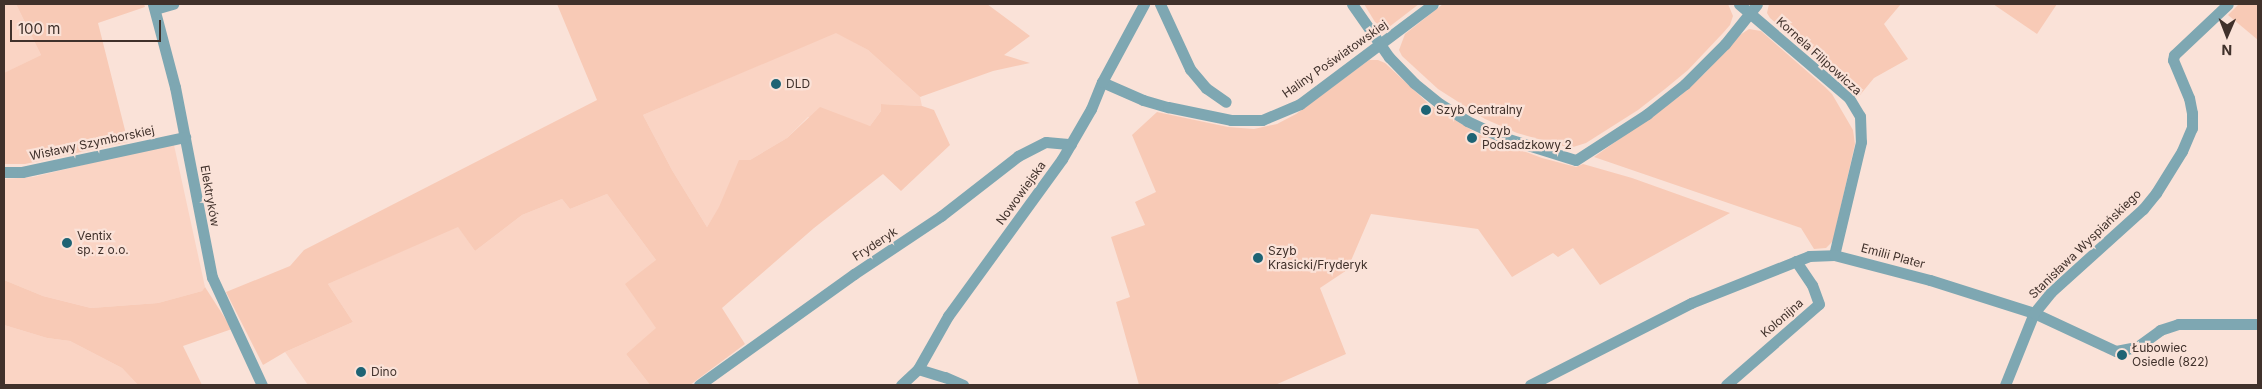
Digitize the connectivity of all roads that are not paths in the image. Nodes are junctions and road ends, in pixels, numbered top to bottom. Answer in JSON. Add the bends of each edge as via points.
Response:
{"nodes":[{"id":1,"x":173,"y":4,"type":"edge"},
{"id":2,"x":1144,"y":4,"type":"edge"},
{"id":3,"x":1160,"y":4,"type":"edge"},
{"id":4,"x":1352,"y":4,"type":"edge"},
{"id":5,"x":1433,"y":4,"type":"edge"},
{"id":6,"x":1739,"y":4,"type":"edge"},
{"id":7,"x":2228,"y":4,"type":"edge"},
{"id":8,"x":154,"y":6,"type":"edge"},
{"id":9,"x":1753,"y":8,"type":"edge"},
{"id":10,"x":1379,"y":46,"type":"junction"},
{"id":11,"x":1102,"y":82,"type":"junction"},
{"id":12,"x":1226,"y":102,"type":"dead end"},
{"id":13,"x":185,"y":137,"type":"junction"},
{"id":14,"x":1071,"y":144,"type":"junction"},
{"id":15,"x":4,"y":172,"type":"edge"},
{"id":16,"x":1834,"y":255,"type":"junction"},
{"id":17,"x":1796,"y":261,"type":"junction"},
{"id":18,"x":2034,"y":313,"type":"junction"},
{"id":19,"x":2258,"y":324,"type":"edge"},
{"id":20,"x":918,"y":369,"type":"junction"},
{"id":21,"x":262,"y":385,"type":"edge"},
{"id":22,"x":699,"y":385,"type":"edge"},
{"id":23,"x":901,"y":385,"type":"edge"},
{"id":24,"x":963,"y":385,"type":"edge"},
{"id":25,"x":1530,"y":385,"type":"edge"},
{"id":26,"x":1726,"y":385,"type":"edge"},
{"id":27,"x":2005,"y":385,"type":"edge"}],
"edges":[{"from":1,"to":8,"type":"street"},
{"from":2,"to":11,"type":"street","name":"Nowowiejska"},
{"from":3,"to":12,"type":"street","via":[[1190,69],[1206,88]]},
{"from":4,"to":10,"type":"street"},
{"from":5,"to":10,"type":"street","name":"Haliny Poświatowskiej"},
{"from":6,"to":9,"type":"street","name":"Kornela Filipowicza"},
{"from":7,"to":18,"type":"street","name":"Stanisława Wyspiańskiego","via":[[2174,55],[2173,60],[2189,98],[2192,128],[2156,194]]},
{"from":8,"to":13,"type":"street","name":"Elektryków"},
{"from":9,"to":10,"type":"street","via":[[1716,54],[1675,92],[1642,118],[1576,160],[1515,142],[1467,121],[1414,83]]},
{"from":9,"to":16,"type":"street","name":"Kornela Filipowicza","via":[[1849,98],[1860,116],[1861,142]]},
{"from":10,"to":11,"type":"street","name":"Haliny Poświatowskiej","via":[[1300,104],[1262,120],[1232,120],[1162,105]]},
{"from":11,"to":14,"type":"street","name":"Nowowiejska"},
{"from":13,"to":15,"type":"street","name":"Wisławy Szymborskiej","via":[[22,172]]},
{"from":13,"to":21,"type":"street","name":"Elektryków","via":[[212,277]]},
{"from":14,"to":20,"type":"street","name":"Nowowiejska","via":[[948,316]]},
{"from":14,"to":22,"type":"street","name":"Fryderyk","via":[[1046,142],[1018,156],[941,216]]},
{"from":16,"to":17,"type":"street","name":"Emilii Plater","via":[[1809,256]]},
{"from":16,"to":18,"type":"street","name":"Emilii Plater","via":[[1930,280]]},
{"from":17,"to":25,"type":"street","name":"Emilii Plater","via":[[1691,303]]},
{"from":17,"to":26,"type":"street","name":"Kolonijna","via":[[1805,272],[1819,304]]},
{"from":18,"to":19,"type":"street","name":"Emilii Plater","via":[[2116,350],[2136,347],[2160,330],[2178,324]]},
{"from":18,"to":27,"type":"street","name":"Stanisława Wyspiańskiego"},
{"from":20,"to":23,"type":"street","name":"Nowowiejska"},
{"from":20,"to":24,"type":"street"}]}
